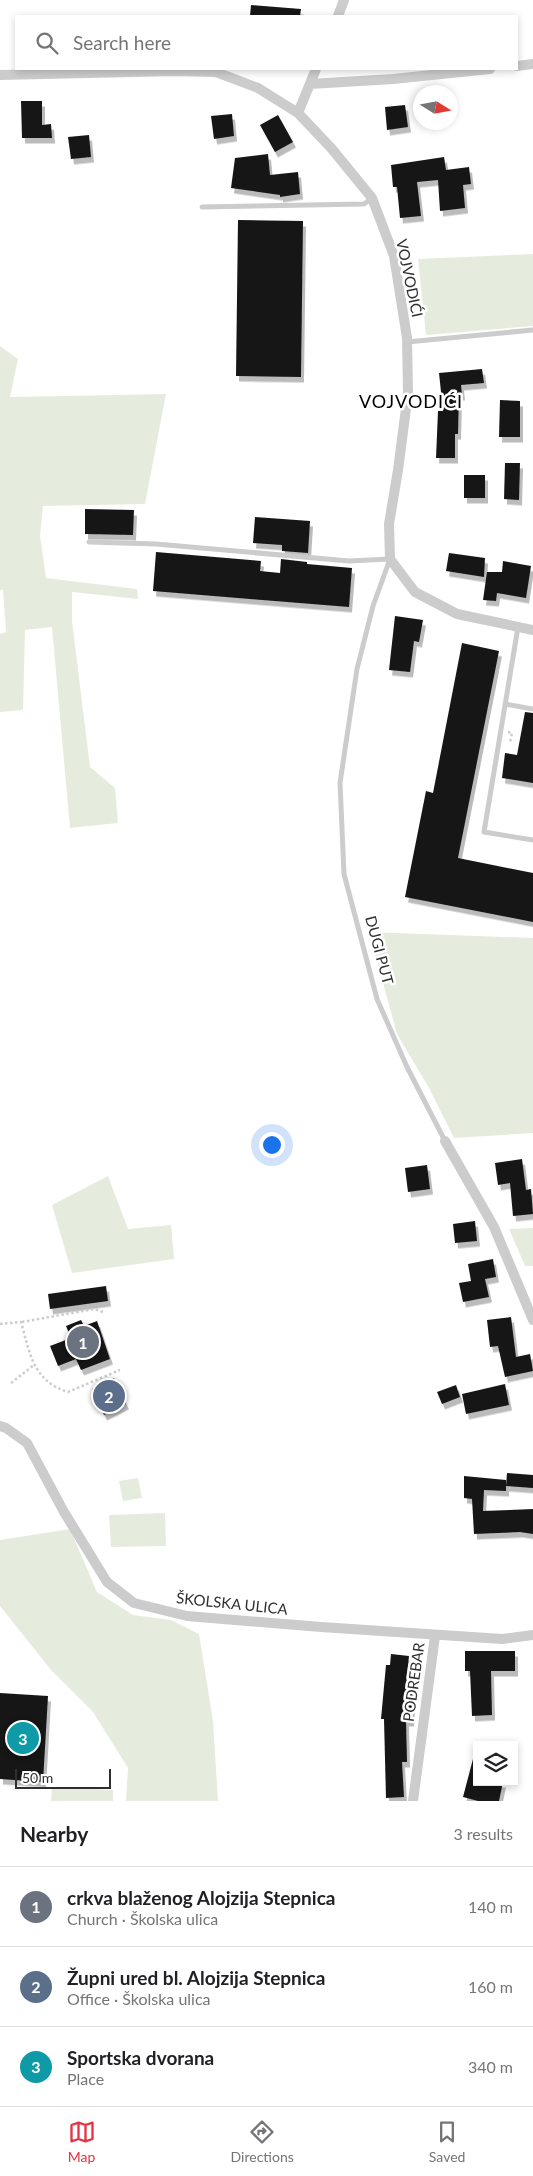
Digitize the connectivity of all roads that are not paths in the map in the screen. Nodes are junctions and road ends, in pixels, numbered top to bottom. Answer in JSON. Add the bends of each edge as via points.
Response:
{"nodes":[{"id":1,"x":344,"y":0,"type":"edge"},
{"id":2,"x":338,"y":15,"type":"edge"},
{"id":3,"x":533,"y":64,"type":"edge"},
{"id":4,"x":518,"y":66,"type":"edge"},
{"id":5,"x":316,"y":70,"type":"edge"},
{"id":6,"x":480,"y":70,"type":"edge"},
{"id":7,"x":0,"y":75,"type":"edge"},
{"id":8,"x":310,"y":84,"type":"junction"},
{"id":9,"x":298,"y":113,"type":"junction"},
{"id":10,"x":372,"y":198,"type":"junction"},
{"id":11,"x":202,"y":207,"type":"dead end"},
{"id":12,"x":533,"y":330,"type":"edge"},
{"id":13,"x":407,"y":342,"type":"junction"},
{"id":14,"x":89,"y":542,"type":"dead end"},
{"id":15,"x":390,"y":559,"type":"junction"},
{"id":16,"x":518,"y":627,"type":"junction"},
{"id":17,"x":533,"y":630,"type":"edge"},
{"id":18,"x":505,"y":704,"type":"junction"},
{"id":19,"x":533,"y":709,"type":"edge"},
{"id":20,"x":533,"y":840,"type":"edge"},
{"id":21,"x":445,"y":1141,"type":"joint"},
{"id":22,"x":533,"y":1320,"type":"edge"},
{"id":23,"x":0,"y":1426,"type":"edge"},
{"id":24,"x":533,"y":1635,"type":"edge"},
{"id":25,"x":434,"y":1636,"type":"junction"},
{"id":26,"x":413,"y":1801,"type":"edge"}],
"edges":[{"from":1,"to":2,"type":"street"},
{"from":3,"to":4,"type":"street"},
{"from":5,"to":8,"type":"street"},
{"from":6,"to":8,"type":"street"},
{"from":7,"to":9,"type":"street","name":"VOJVODIĆI","via":[[216,72],[258,88]]},
{"from":8,"to":9,"type":"street"},
{"from":9,"to":10,"type":"street","name":"VOJVODIĆI"},
{"from":10,"to":11,"type":"lane","via":[[364,204]]},
{"from":10,"to":13,"type":"street","name":"VOJVODIĆI","via":[[394,256]]},
{"from":12,"to":13,"type":"lane"},
{"from":13,"to":15,"type":"street","name":"VOJVODIĆI","via":[[408,393],[389,524]]},
{"from":14,"to":15,"type":"lane","via":[[156,544],[349,561]]},
{"from":15,"to":16,"type":"street","via":[[415,592],[457,614]]},
{"from":15,"to":21,"type":"lane","name":"DUGI PUT","via":[[373,606],[357,670],[340,782],[344,874],[377,999],[406,1068]]},
{"from":16,"to":17,"type":"street"},
{"from":16,"to":18,"type":"lane"},
{"from":18,"to":19,"type":"lane"},
{"from":18,"to":20,"type":"lane","via":[[484,832]]},
{"from":21,"to":22,"type":"street","name":"DUGI PUT","via":[[494,1227]]},
{"from":23,"to":25,"type":"street","name":"ŠKOLSKA ULICA","via":[[27,1444],[107,1582],[134,1603],[187,1616]]},
{"from":24,"to":25,"type":"street","name":"PODREBAR","via":[[502,1639]]},
{"from":25,"to":26,"type":"street","name":"PODREBAR"}]}
